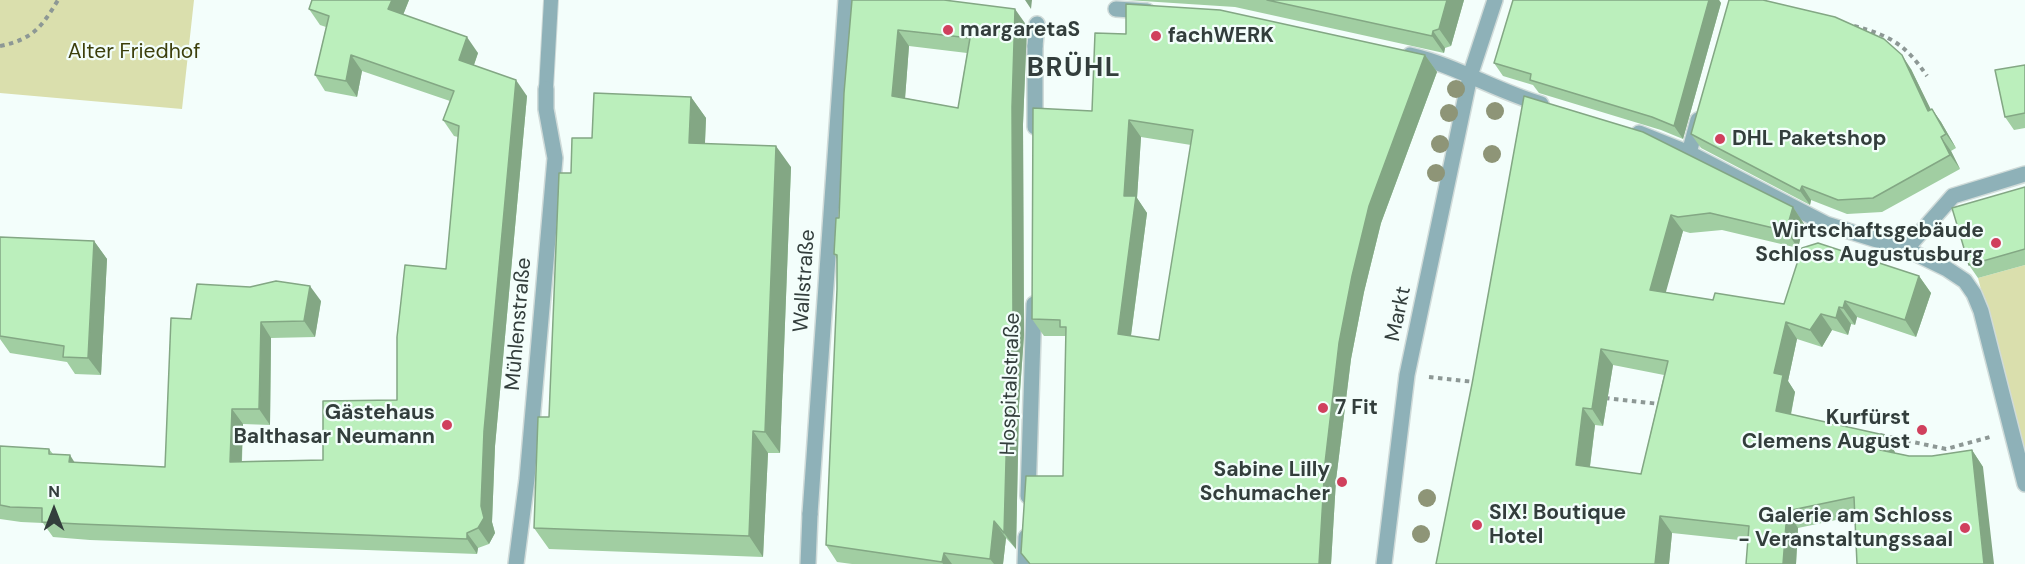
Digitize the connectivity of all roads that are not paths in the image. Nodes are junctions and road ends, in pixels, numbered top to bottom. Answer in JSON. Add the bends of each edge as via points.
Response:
{"nodes":[{"id":1,"x":551,"y":0,"type":"edge"},
{"id":2,"x":846,"y":0,"type":"edge"},
{"id":3,"x":1495,"y":0,"type":"edge"},
{"id":4,"x":1116,"y":9,"type":"dead end"},
{"id":5,"x":1163,"y":12,"type":"edge"},
{"id":6,"x":1037,"y":24,"type":"dead end"},
{"id":7,"x":1394,"y":52,"type":"edge"},
{"id":8,"x":1470,"y":76,"type":"junction"},
{"id":9,"x":546,"y":89,"type":"joint"},
{"id":10,"x":1552,"y":107,"type":"edge"},
{"id":11,"x":1701,"y":109,"type":"edge"},
{"id":12,"x":1626,"y":130,"type":"edge"},
{"id":13,"x":1035,"y":142,"type":"edge"},
{"id":14,"x":1689,"y":153,"type":"junction"},
{"id":15,"x":2025,"y":174,"type":"edge"},
{"id":16,"x":1906,"y":249,"type":"junction"},
{"id":17,"x":1034,"y":285,"type":"edge"},
{"id":18,"x":2025,"y":484,"type":"edge"},
{"id":19,"x":516,"y":564,"type":"edge"},
{"id":20,"x":808,"y":564,"type":"edge"},
{"id":21,"x":1025,"y":564,"type":"edge"},
{"id":22,"x":1384,"y":564,"type":"edge"}],
"edges":[{"from":1,"to":9,"type":"lane"},
{"from":2,"to":20,"type":"street","name":"Wallstraße"},
{"from":3,"to":8,"type":"street","name":"Markt"},
{"from":4,"to":5,"type":"street"},
{"from":6,"to":13,"type":"street"},
{"from":7,"to":8,"type":"street","via":[[1439,62]]},
{"from":8,"to":10,"type":"street"},
{"from":8,"to":22,"type":"street","name":"Markt","via":[[1407,375]]},
{"from":9,"to":19,"type":"street","name":"Mühlenstraße","via":[[555,158]]},
{"from":11,"to":14,"type":"street"},
{"from":12,"to":14,"type":"street"},
{"from":14,"to":16,"type":"street","via":[[1826,224]]},
{"from":15,"to":16,"type":"street","via":[[1953,196]]},
{"from":16,"to":18,"type":"street","via":[[1947,269],[1965,281],[1974,294]]},
{"from":17,"to":21,"type":"street","name":"Hospitalstraße"}]}
